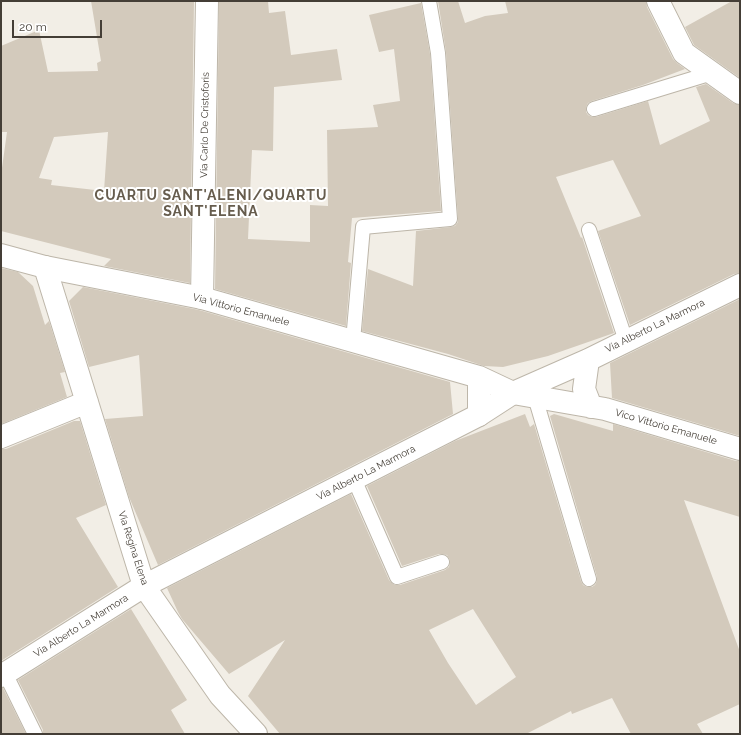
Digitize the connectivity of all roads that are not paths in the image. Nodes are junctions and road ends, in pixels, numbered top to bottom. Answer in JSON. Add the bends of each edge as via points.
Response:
{"nodes":[{"id":1,"x":207,"y":1,"type":"edge"},
{"id":2,"x":429,"y":1,"type":"edge"},
{"id":3,"x":658,"y":1,"type":"edge"},
{"id":4,"x":712,"y":73,"type":"junction"},
{"id":5,"x":740,"y":92,"type":"edge"},
{"id":6,"x":594,"y":109,"type":"dead end"},
{"id":7,"x":589,"y":230,"type":"dead end"},
{"id":8,"x":1,"y":255,"type":"edge"},
{"id":9,"x":45,"y":267,"type":"junction"},
{"id":10,"x":740,"y":285,"type":"edge"},
{"id":11,"x":202,"y":298,"type":"junction"},
{"id":12,"x":353,"y":341,"type":"junction"},
{"id":13,"x":626,"y":341,"type":"junction"},
{"id":14,"x":588,"y":360,"type":"junction"},
{"id":15,"x":479,"y":377,"type":"junction"},
{"id":16,"x":513,"y":393,"type":"junction"},
{"id":17,"x":535,"y":397,"type":"junction"},
{"id":18,"x":87,"y":402,"type":"junction"},
{"id":19,"x":592,"y":406,"type":"junction"},
{"id":20,"x":479,"y":415,"type":"junction"},
{"id":21,"x":1,"y":437,"type":"edge"},
{"id":22,"x":740,"y":449,"type":"edge"},
{"id":23,"x":354,"y":479,"type":"junction"},
{"id":24,"x":442,"y":562,"type":"dead end"},
{"id":25,"x":589,"y":578,"type":"dead end"},
{"id":26,"x":144,"y":586,"type":"junction"},
{"id":27,"x":3,"y":674,"type":"edge"},
{"id":28,"x":35,"y":734,"type":"edge"},
{"id":29,"x":256,"y":734,"type":"edge"}],
"edges":[{"from":1,"to":11,"type":"street","name":"Via Carlo De Cristoforis"},
{"from":2,"to":12,"type":"lane","via":[[438,53],[450,218],[363,227]]},
{"from":3,"to":4,"type":"street","via":[[684,53]]},
{"from":4,"to":5,"type":"street"},
{"from":4,"to":6,"type":"lane"},
{"from":7,"to":13,"type":"lane"},
{"from":8,"to":9,"type":"street","name":"Via Vittorio Emanuele"},
{"from":9,"to":11,"type":"street","name":"Via Vittorio Emanuele"},
{"from":9,"to":18,"type":"street","name":"Via Regina Elena"},
{"from":10,"to":13,"type":"street","name":"Via Alberto La Marmora"},
{"from":11,"to":12,"type":"street","name":"Via Vittorio Emanuele"},
{"from":12,"to":15,"type":"street","name":"Via Vittorio Emanuele"},
{"from":13,"to":14,"type":"street","name":"Via Alberto La Marmora"},
{"from":14,"to":16,"type":"street","name":"Via Alberto La Marmora"},
{"from":14,"to":19,"type":"street","via":[[584,389]]},
{"from":15,"to":16,"type":"street","name":"Via Vittorio Emanuele"},
{"from":15,"to":20,"type":"street"},
{"from":16,"to":17,"type":"street","name":"Vico Vittorio Emanuele"},
{"from":16,"to":20,"type":"street","name":"Via Alberto La Marmora"},
{"from":17,"to":19,"type":"street","name":"Vico Vittorio Emanuele"},
{"from":17,"to":25,"type":"lane"},
{"from":18,"to":21,"type":"street"},
{"from":18,"to":26,"type":"street","name":"Via Regina Elena"},
{"from":19,"to":22,"type":"street","name":"Vico Vittorio Emanuele"},
{"from":20,"to":23,"type":"street","name":"Via Alberto La Marmora"},
{"from":23,"to":24,"type":"lane","via":[[397,577]]},
{"from":23,"to":26,"type":"street","name":"Via Alberto La Marmora"},
{"from":26,"to":27,"type":"street","name":"Via Alberto La Marmora"},
{"from":26,"to":29,"type":"street","name":"Via Regina Elena","via":[[220,695]]},
{"from":27,"to":28,"type":"lane"}]}
